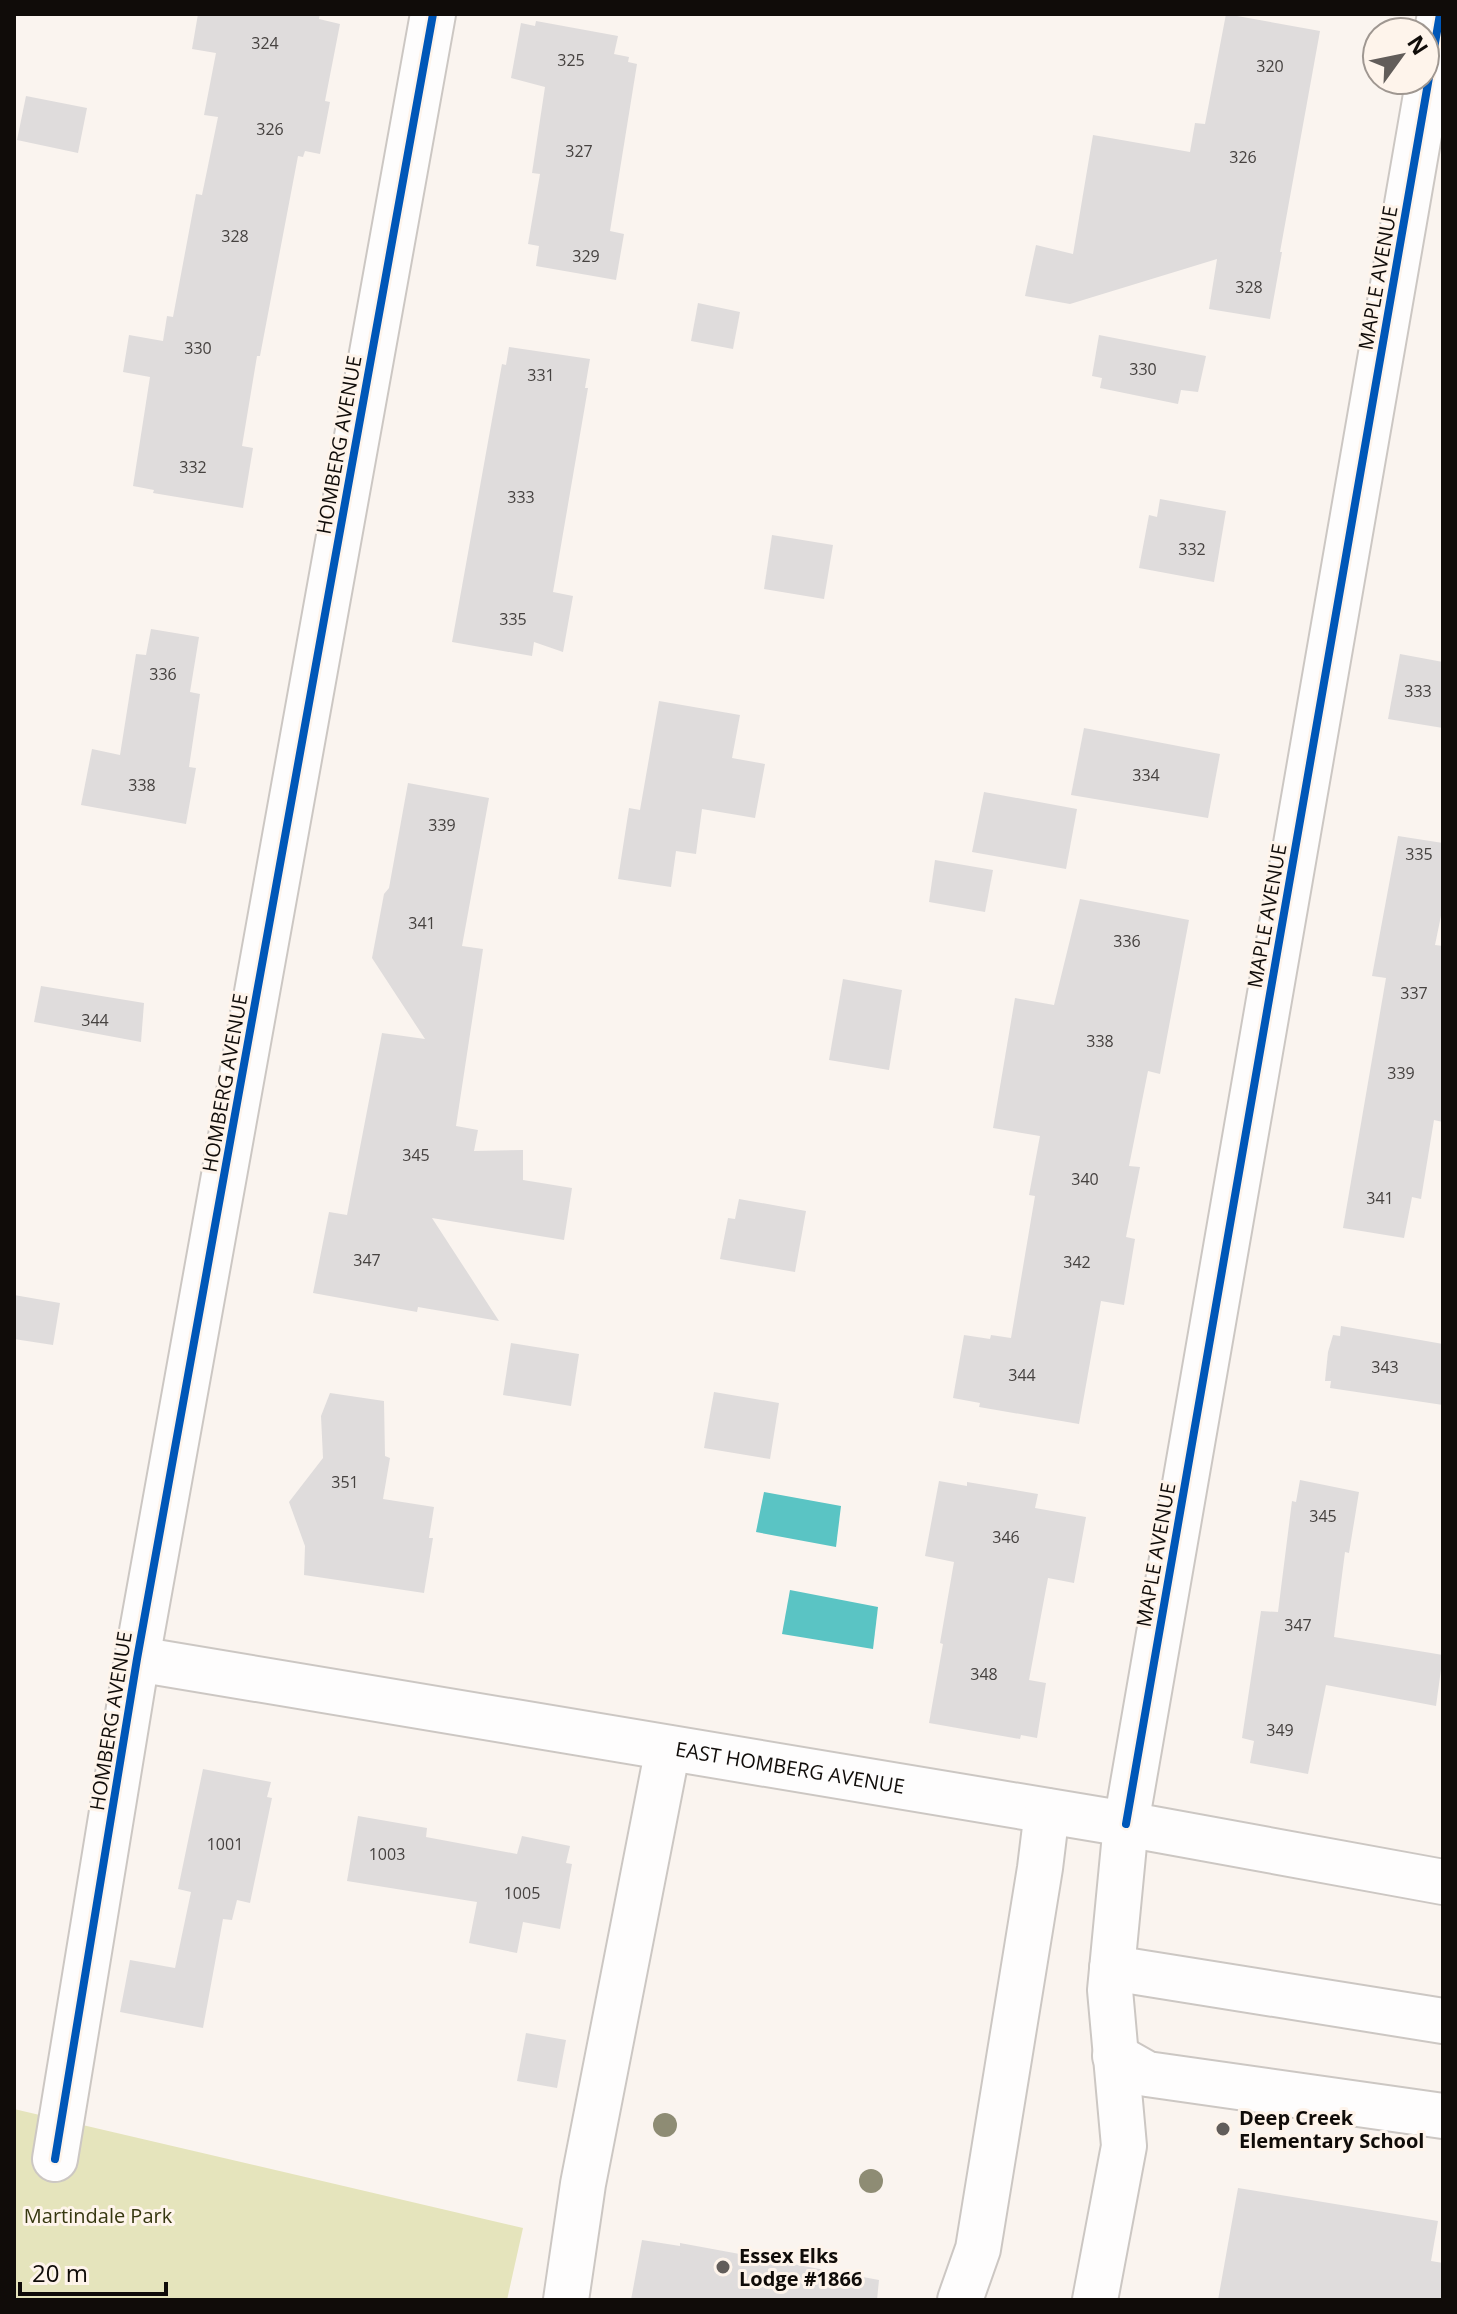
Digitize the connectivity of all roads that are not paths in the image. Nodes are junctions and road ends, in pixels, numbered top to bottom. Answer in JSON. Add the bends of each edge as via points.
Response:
{"nodes":[{"id":1,"x":433,"y":14,"type":"edge"},
{"id":2,"x":1440,"y":14,"type":"edge"},
{"id":3,"x":137,"y":1659,"type":"junction"},
{"id":4,"x":668,"y":1748,"type":"junction"},
{"id":5,"x":1047,"y":1811,"type":"junction"},
{"id":6,"x":1126,"y":1824,"type":"junction"},
{"id":7,"x":1443,"y":1882,"type":"edge"},
{"id":8,"x":1112,"y":1968,"type":"junction"},
{"id":9,"x":1443,"y":2021,"type":"edge"},
{"id":10,"x":1115,"y":2056,"type":"junction"},
{"id":11,"x":1443,"y":2116,"type":"edge"},
{"id":12,"x":55,"y":2159,"type":"dead end"},
{"id":13,"x":566,"y":2300,"type":"edge"},
{"id":14,"x":960,"y":2300,"type":"edge"},
{"id":15,"x":1095,"y":2300,"type":"edge"}],
"edges":[{"from":1,"to":3,"type":"street","name":"HOMBERG AVENUE"},
{"from":2,"to":6,"type":"street","name":"MAPLE AVENUE"},
{"from":3,"to":4,"type":"street","name":"EAST HOMBERG AVENUE"},
{"from":3,"to":12,"type":"street","name":"HOMBERG AVENUE"},
{"from":4,"to":5,"type":"street","name":"EAST HOMBERG AVENUE"},
{"from":4,"to":13,"type":"street","via":[[583,2184]]},
{"from":5,"to":6,"type":"street","name":"EAST HOMBERG AVENUE"},
{"from":5,"to":14,"type":"street","via":[[978,2249]]},
{"from":6,"to":7,"type":"street","name":"EAST HOMBERG AVENUE"},
{"from":6,"to":8,"type":"street","name":"MAPLE AVENUE"},
{"from":8,"to":9,"type":"street"},
{"from":8,"to":10,"type":"street","name":"MAPLE AVENUE"},
{"from":10,"to":11,"type":"street","via":[[1147,2074]]},
{"from":10,"to":15,"type":"street","name":"MAPLE AVENUE","via":[[1124,2146]]}]}
